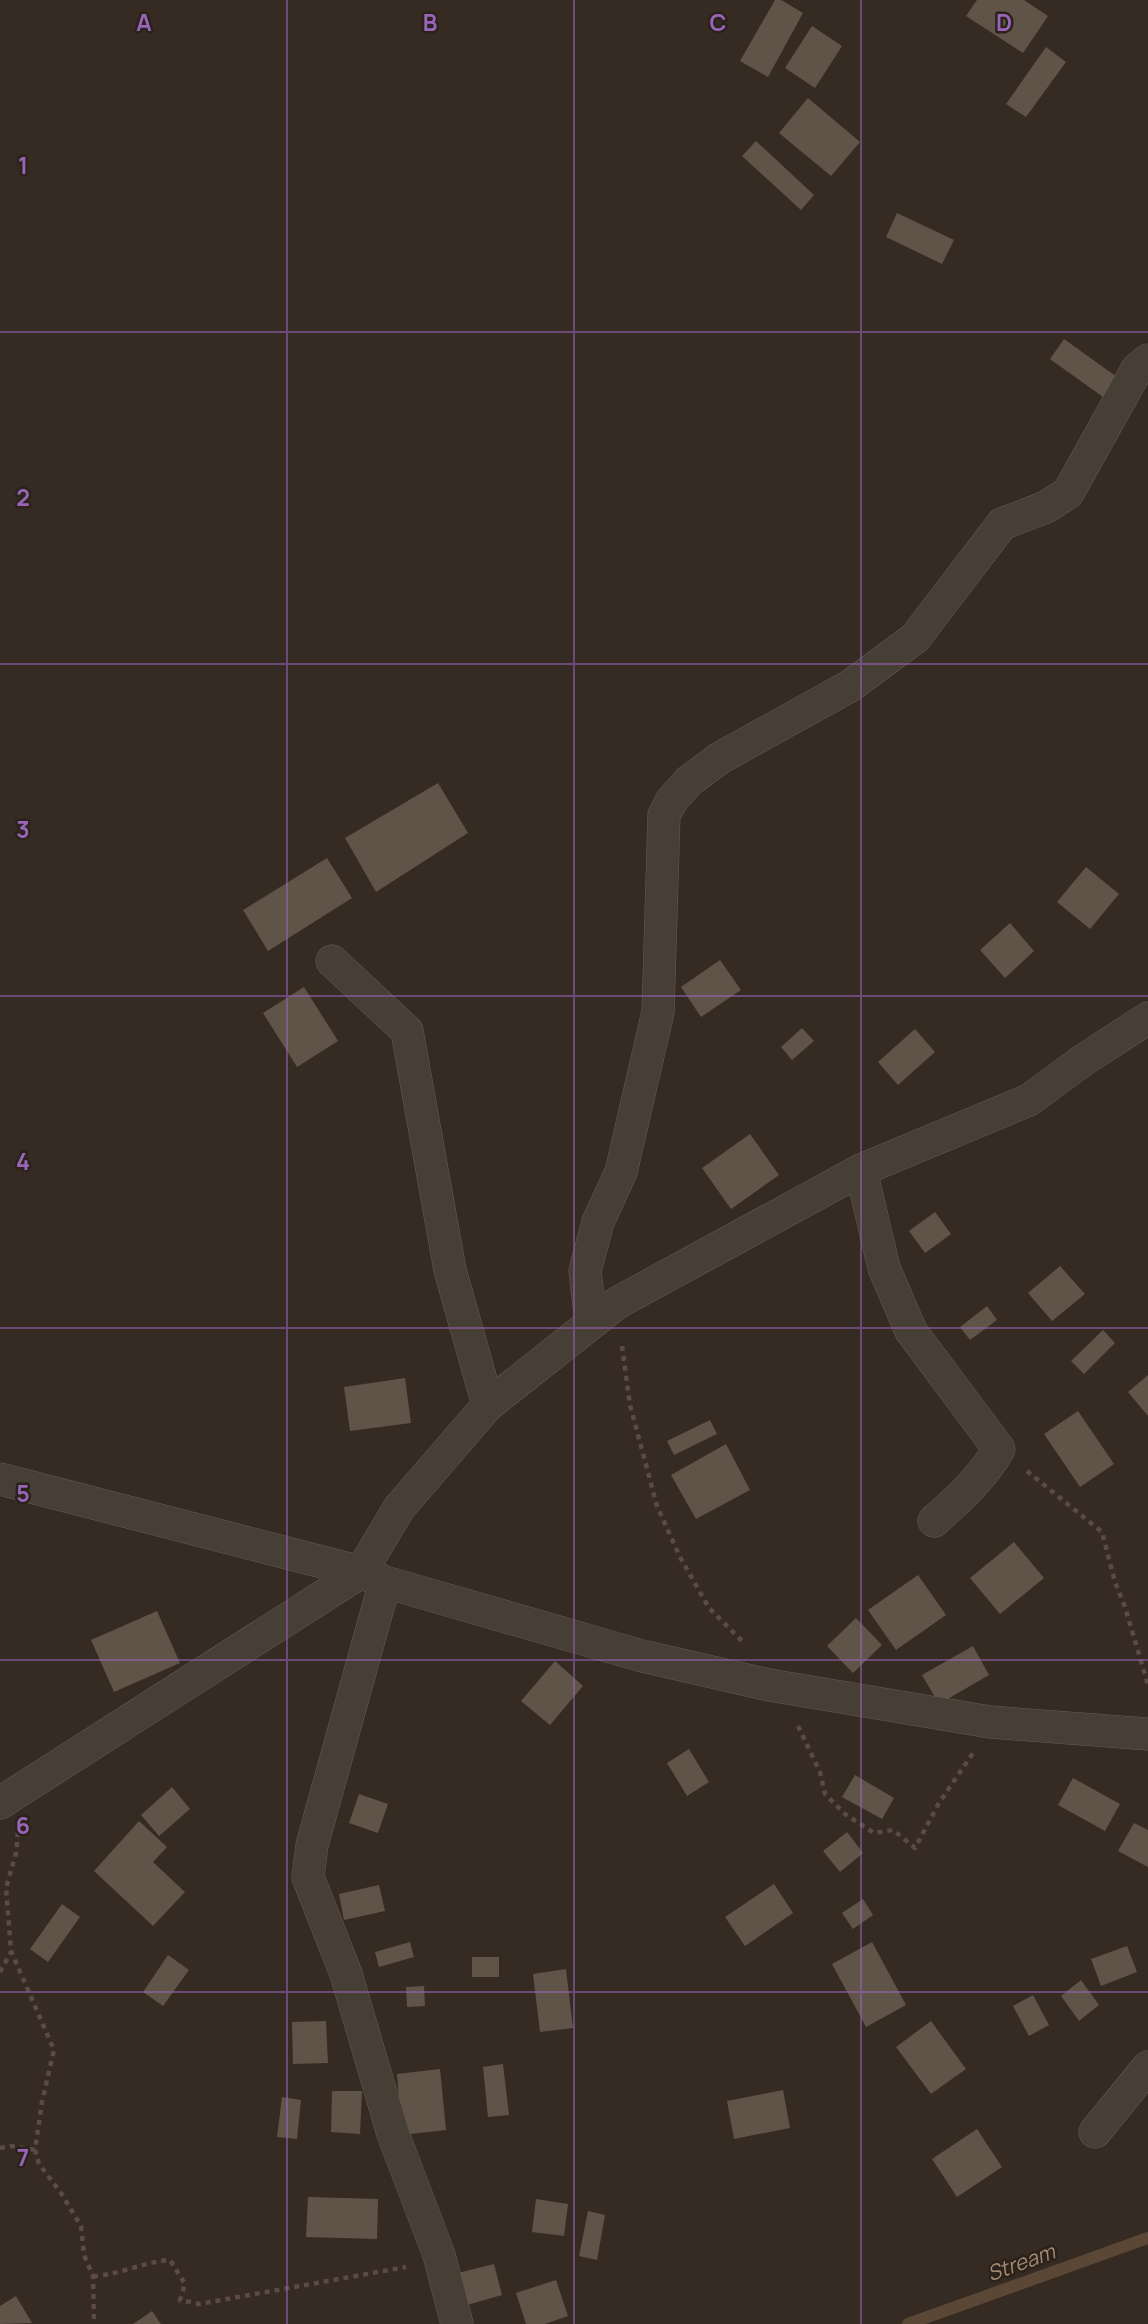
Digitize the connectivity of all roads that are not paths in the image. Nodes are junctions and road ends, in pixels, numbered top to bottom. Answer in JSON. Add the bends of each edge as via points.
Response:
{"nodes":[{"id":1,"x":1148,"y":360,"type":"edge"},
{"id":2,"x":332,"y":961,"type":"dead end"},
{"id":3,"x":1148,"y":1018,"type":"edge"},
{"id":4,"x":861,"y":1170,"type":"junction"},
{"id":5,"x":591,"y":1322,"type":"junction"},
{"id":6,"x":488,"y":1405,"type":"junction"},
{"id":7,"x":0,"y":1479,"type":"edge"},
{"id":8,"x":934,"y":1521,"type":"dead end"},
{"id":9,"x":373,"y":1577,"type":"junction"},
{"id":10,"x":1148,"y":1734,"type":"edge"},
{"id":11,"x":7,"y":1798,"type":"edge"},
{"id":12,"x":1148,"y":2067,"type":"edge"},
{"id":13,"x":1096,"y":2132,"type":"dead end"},
{"id":14,"x":457,"y":2324,"type":"edge"}],
"edges":[{"from":1,"to":5,"type":"street","via":[[1137,369],[1068,493],[1046,508],[1002,524],[915,638],[850,686],[720,758],[672,800],[664,815],[658,1012],[621,1172],[598,1222],[585,1271]]},
{"from":2,"to":6,"type":"street","via":[[407,1031],[450,1270]]},
{"from":3,"to":4,"type":"street","via":[[1029,1100]]},
{"from":4,"to":5,"type":"street","via":[[617,1303]]},
{"from":4,"to":8,"type":"street","via":[[884,1268],[911,1331],[999,1449],[960,1498]]},
{"from":5,"to":6,"type":"street"},
{"from":6,"to":9,"type":"street","via":[[399,1508]]},
{"from":7,"to":9,"type":"street"},
{"from":9,"to":10,"type":"street","via":[[642,1656],[769,1685],[990,1722]]},
{"from":9,"to":11,"type":"street"},
{"from":9,"to":14,"type":"street","via":[[308,1877],[346,1974],[393,2134],[442,2265]]},
{"from":12,"to":13,"type":"street"}]}
